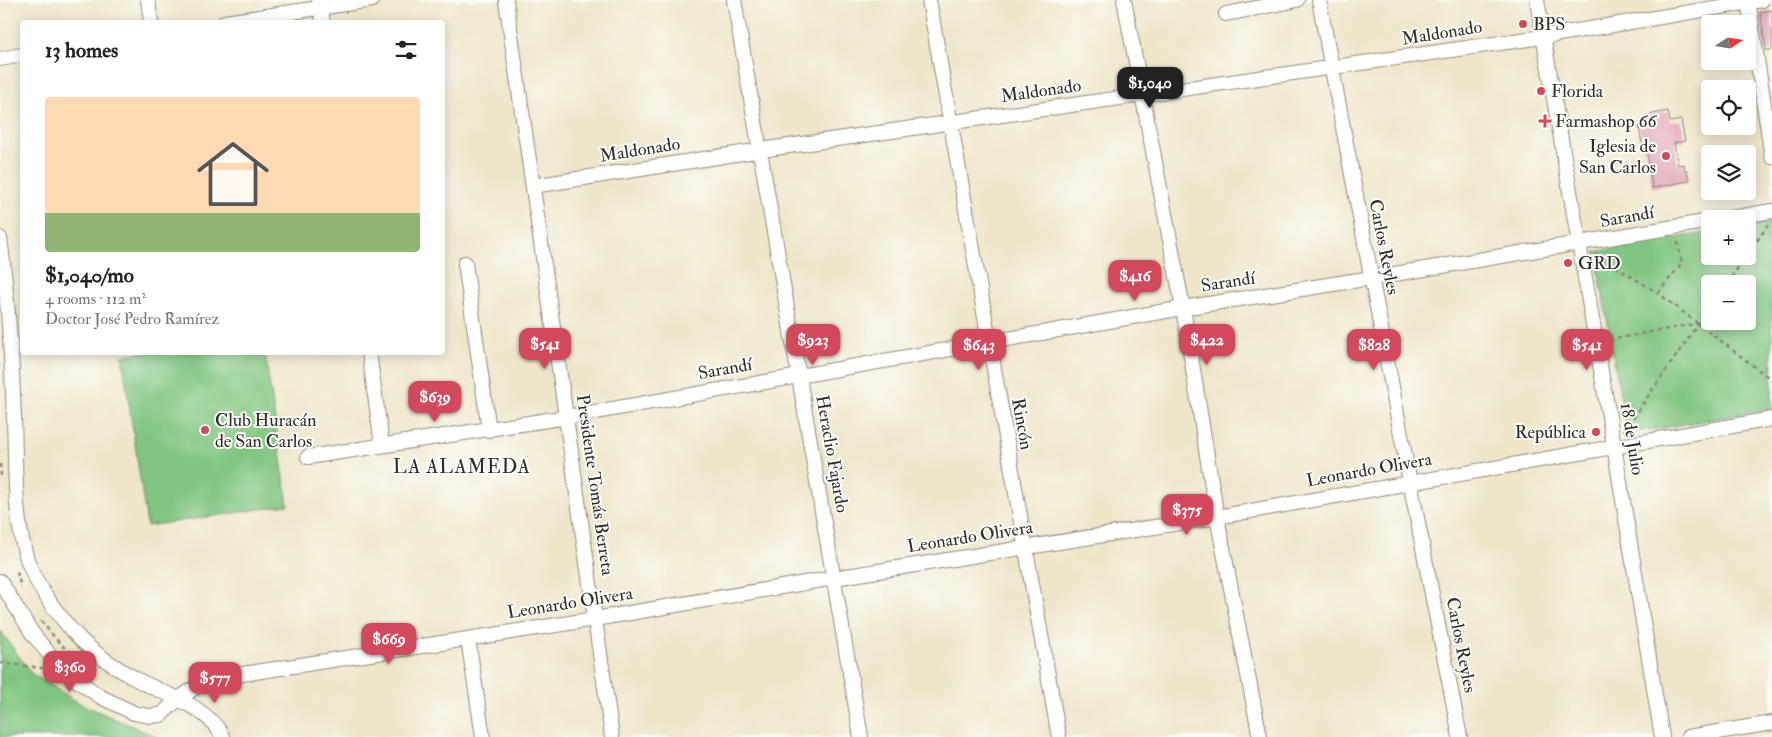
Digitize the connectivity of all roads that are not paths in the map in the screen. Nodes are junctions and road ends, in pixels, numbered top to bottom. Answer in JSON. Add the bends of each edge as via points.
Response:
{"nodes":[{"id":1,"x":148,"y":0,"type":"edge"},
{"id":2,"x":372,"y":0,"type":"edge"},
{"id":3,"x":506,"y":0,"type":"edge"},
{"id":4,"x":734,"y":0,"type":"edge"},
{"id":5,"x":929,"y":0,"type":"edge"},
{"id":6,"x":1124,"y":0,"type":"edge"},
{"id":7,"x":1297,"y":0,"type":"edge"},
{"id":8,"x":1319,"y":0,"type":"edge"},
{"id":9,"x":1537,"y":0,"type":"edge"},
{"id":10,"x":1753,"y":1,"type":"edge"},
{"id":11,"x":320,"y":4,"type":"edge"},
{"id":12,"x":1226,"y":14,"type":"dead end"},
{"id":13,"x":152,"y":20,"type":"edge"},
{"id":14,"x":236,"y":20,"type":"edge"},
{"id":15,"x":323,"y":20,"type":"edge"},
{"id":16,"x":1543,"y":36,"type":"junction"},
{"id":17,"x":20,"y":55,"type":"edge"},
{"id":18,"x":0,"y":59,"type":"edge"},
{"id":19,"x":1331,"y":68,"type":"junction"},
{"id":20,"x":1143,"y":95,"type":"junction"},
{"id":21,"x":951,"y":123,"type":"junction"},
{"id":22,"x":761,"y":150,"type":"junction"},
{"id":23,"x":1772,"y":157,"type":"edge"},
{"id":24,"x":533,"y":186,"type":"junction"},
{"id":25,"x":1772,"y":211,"type":"edge"},
{"id":26,"x":1756,"y":214,"type":"edge"},
{"id":27,"x":1701,"y":223,"type":"edge"},
{"id":28,"x":0,"y":238,"type":"edge"},
{"id":29,"x":1579,"y":244,"type":"junction"},
{"id":30,"x":465,"y":263,"type":"dead end"},
{"id":31,"x":1371,"y":278,"type":"junction"},
{"id":32,"x":1184,"y":308,"type":"junction"},
{"id":33,"x":989,"y":342,"type":"junction"},
{"id":34,"x":369,"y":355,"type":"edge"},
{"id":35,"x":800,"y":375,"type":"junction"},
{"id":36,"x":567,"y":417,"type":"junction"},
{"id":37,"x":1772,"y":419,"type":"edge"},
{"id":38,"x":488,"y":430,"type":"junction"},
{"id":39,"x":382,"y":444,"type":"junction"},
{"id":40,"x":1614,"y":446,"type":"junction"},
{"id":41,"x":308,"y":457,"type":"dead end"},
{"id":42,"x":1410,"y":482,"type":"junction"},
{"id":43,"x":1217,"y":517,"type":"junction"},
{"id":44,"x":1025,"y":546,"type":"junction"},
{"id":45,"x":834,"y":578,"type":"junction"},
{"id":46,"x":0,"y":581,"type":"edge"},
{"id":47,"x":595,"y":619,"type":"junction"},
{"id":48,"x":468,"y":639,"type":"junction"},
{"id":49,"x":178,"y":699,"type":"junction"},
{"id":50,"x":1772,"y":723,"type":"edge"},
{"id":51,"x":1750,"y":732,"type":"edge"},
{"id":52,"x":223,"y":737,"type":"edge"},
{"id":53,"x":483,"y":737,"type":"edge"},
{"id":54,"x":612,"y":737,"type":"edge"},
{"id":55,"x":861,"y":737,"type":"edge"},
{"id":56,"x":1059,"y":737,"type":"edge"},
{"id":57,"x":1260,"y":737,"type":"edge"},
{"id":58,"x":1460,"y":737,"type":"edge"},
{"id":59,"x":1662,"y":737,"type":"edge"},
{"id":60,"x":1688,"y":737,"type":"edge"}],
"edges":[{"from":1,"to":13,"type":"street"},
{"from":2,"to":11,"type":"street"},
{"from":3,"to":24,"type":"street","name":"Presidente Tomás Berreta"},
{"from":4,"to":22,"type":"street","name":"Heraclio Fajardo"},
{"from":5,"to":21,"type":"street","name":"Rincón"},
{"from":6,"to":20,"type":"street"},
{"from":7,"to":12,"type":"street"},
{"from":8,"to":19,"type":"street","name":"Carlos Reyles"},
{"from":9,"to":16,"type":"street","name":"18 de Julio"},
{"from":10,"to":16,"type":"street","name":"Maldonado"},
{"from":10,"to":23,"type":"street"},
{"from":11,"to":14,"type":"street"},
{"from":11,"to":15,"type":"street"},
{"from":16,"to":19,"type":"street","name":"Maldonado"},
{"from":16,"to":29,"type":"street","name":"18 de Julio"},
{"from":17,"to":18,"type":"street"},
{"from":19,"to":20,"type":"street","name":"Maldonado"},
{"from":19,"to":31,"type":"street","name":"Carlos Reyles"},
{"from":20,"to":21,"type":"street","name":"Maldonado"},
{"from":20,"to":32,"type":"street"},
{"from":21,"to":22,"type":"street","name":"Maldonado"},
{"from":21,"to":33,"type":"street","name":"Rincón"},
{"from":22,"to":24,"type":"street","name":"Maldonado"},
{"from":22,"to":35,"type":"street","name":"Heraclio Fajardo"},
{"from":24,"to":36,"type":"street","name":"Presidente Tomás Berreta"},
{"from":25,"to":26,"type":"street"},
{"from":27,"to":29,"type":"street","name":"Sarandí"},
{"from":28,"to":49,"type":"street","via":[[7,292],[20,531],[29,563],[49,602],[92,650],[112,665]]},
{"from":29,"to":31,"type":"street","name":"Sarandí"},
{"from":29,"to":40,"type":"street","name":"18 de Julio"},
{"from":30,"to":38,"type":"street"},
{"from":31,"to":32,"type":"street","name":"Sarandí"},
{"from":31,"to":42,"type":"street","name":"Carlos Reyles"},
{"from":32,"to":33,"type":"street","name":"Sarandí"},
{"from":32,"to":43,"type":"street"},
{"from":33,"to":35,"type":"street","name":"Sarandí"},
{"from":33,"to":44,"type":"street","name":"Rincón"},
{"from":34,"to":39,"type":"street"},
{"from":35,"to":36,"type":"street","name":"Sarandí"},
{"from":35,"to":45,"type":"street","name":"Heraclio Fajardo"},
{"from":36,"to":38,"type":"street","name":"Sarandí"},
{"from":36,"to":47,"type":"street","name":"Presidente Tomás Berreta"},
{"from":37,"to":40,"type":"street","name":"Leonardo Olivera"},
{"from":38,"to":39,"type":"street","name":"Sarandí"},
{"from":39,"to":41,"type":"street","name":"Sarandí"},
{"from":40,"to":42,"type":"street","name":"Leonardo Olivera"},
{"from":40,"to":59,"type":"street","name":"18 de Julio"},
{"from":42,"to":43,"type":"street","name":"Leonardo Olivera"},
{"from":42,"to":58,"type":"street","name":"Carlos Reyles"},
{"from":43,"to":44,"type":"street","name":"Leonardo Olivera"},
{"from":43,"to":57,"type":"street"},
{"from":44,"to":45,"type":"street","name":"Leonardo Olivera"},
{"from":44,"to":56,"type":"street","name":"Rincón"},
{"from":45,"to":47,"type":"street","name":"Leonardo Olivera"},
{"from":45,"to":55,"type":"street","name":"Heraclio Fajardo"},
{"from":46,"to":49,"type":"street","name":"Leonardo Olivera","via":[[32,634],[62,670],[101,697],[134,713],[150,716],[161,715]]},
{"from":47,"to":48,"type":"street","name":"Leonardo Olivera"},
{"from":47,"to":54,"type":"street","name":"Presidente Tomás Berreta"},
{"from":48,"to":49,"type":"street","name":"Leonardo Olivera","via":[[230,676],[202,683]]},
{"from":48,"to":53,"type":"street"},
{"from":49,"to":52,"type":"street","via":[[206,716]]},
{"from":50,"to":51,"type":"street"},
{"from":51,"to":60,"type":"street"}]}
